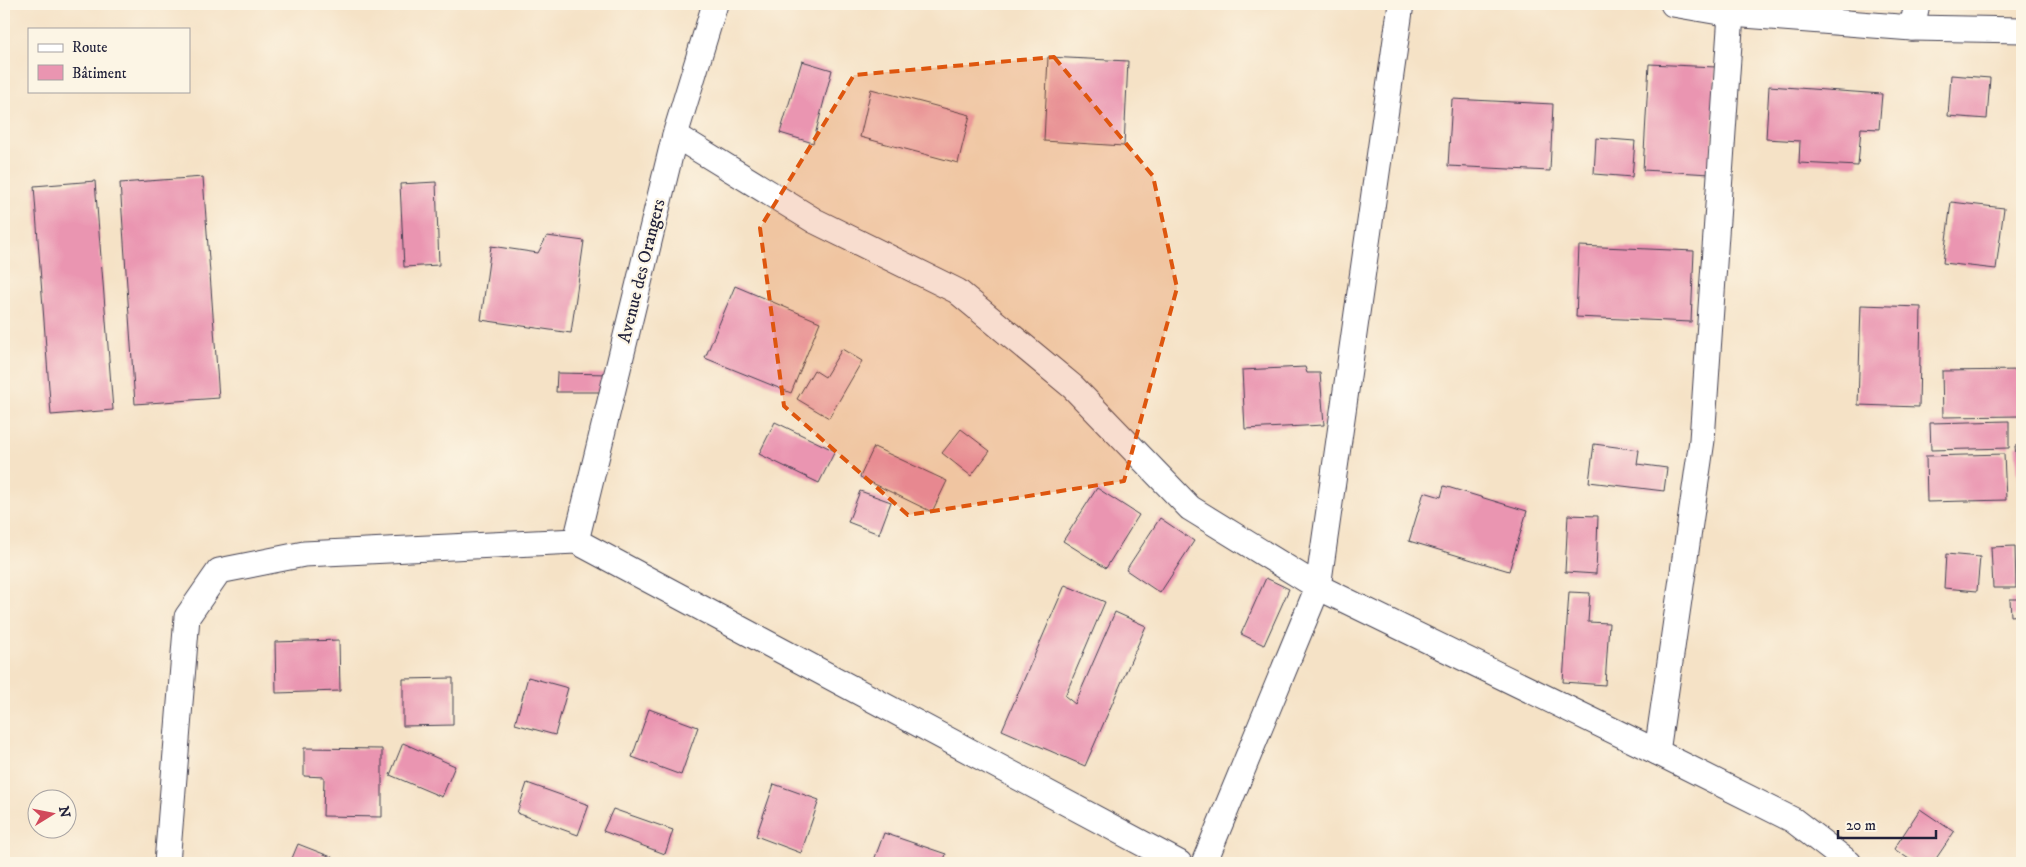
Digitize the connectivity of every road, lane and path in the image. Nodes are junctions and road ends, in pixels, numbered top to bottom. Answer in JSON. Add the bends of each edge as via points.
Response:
{"nodes":[{"id":1,"x":715,"y":4,"type":"edge"},
{"id":2,"x":1401,"y":4,"type":"edge"},
{"id":3,"x":1673,"y":4,"type":"edge"},
{"id":4,"x":1917,"y":4,"type":"edge"},
{"id":5,"x":1731,"y":14,"type":"junction"},
{"id":6,"x":1912,"y":28,"type":"junction"},
{"id":7,"x":2022,"y":30,"type":"edge"},
{"id":8,"x":675,"y":135,"type":"junction"},
{"id":9,"x":576,"y":541,"type":"junction"},
{"id":10,"x":1318,"y":587,"type":"junction"},
{"id":11,"x":1657,"y":752,"type":"junction"},
{"id":12,"x":166,"y":863,"type":"edge"},
{"id":13,"x":1179,"y":863,"type":"edge"},
{"id":14,"x":1204,"y":863,"type":"edge"},
{"id":15,"x":1849,"y":863,"type":"edge"}],
"edges":[{"from":1,"to":8,"type":"street","name":"Avenue des Orangers"},
{"from":2,"to":10,"type":"street"},
{"from":3,"to":5,"type":"street"},
{"from":4,"to":6,"type":"street"},
{"from":5,"to":6,"type":"street"},
{"from":5,"to":11,"type":"street","via":[[1702,440]]},
{"from":6,"to":7,"type":"street"},
{"from":8,"to":9,"type":"street","name":"Avenue des Orangers"},
{"from":8,"to":10,"type":"street","via":[[815,221],[956,291],[1073,387],[1190,508]]},
{"from":9,"to":12,"type":"street","via":[[304,554],[219,571],[187,617]]},
{"from":9,"to":13,"type":"street"},
{"from":10,"to":11,"type":"street"},
{"from":10,"to":14,"type":"street"},
{"from":11,"to":15,"type":"street","via":[[1793,820]]}]}
